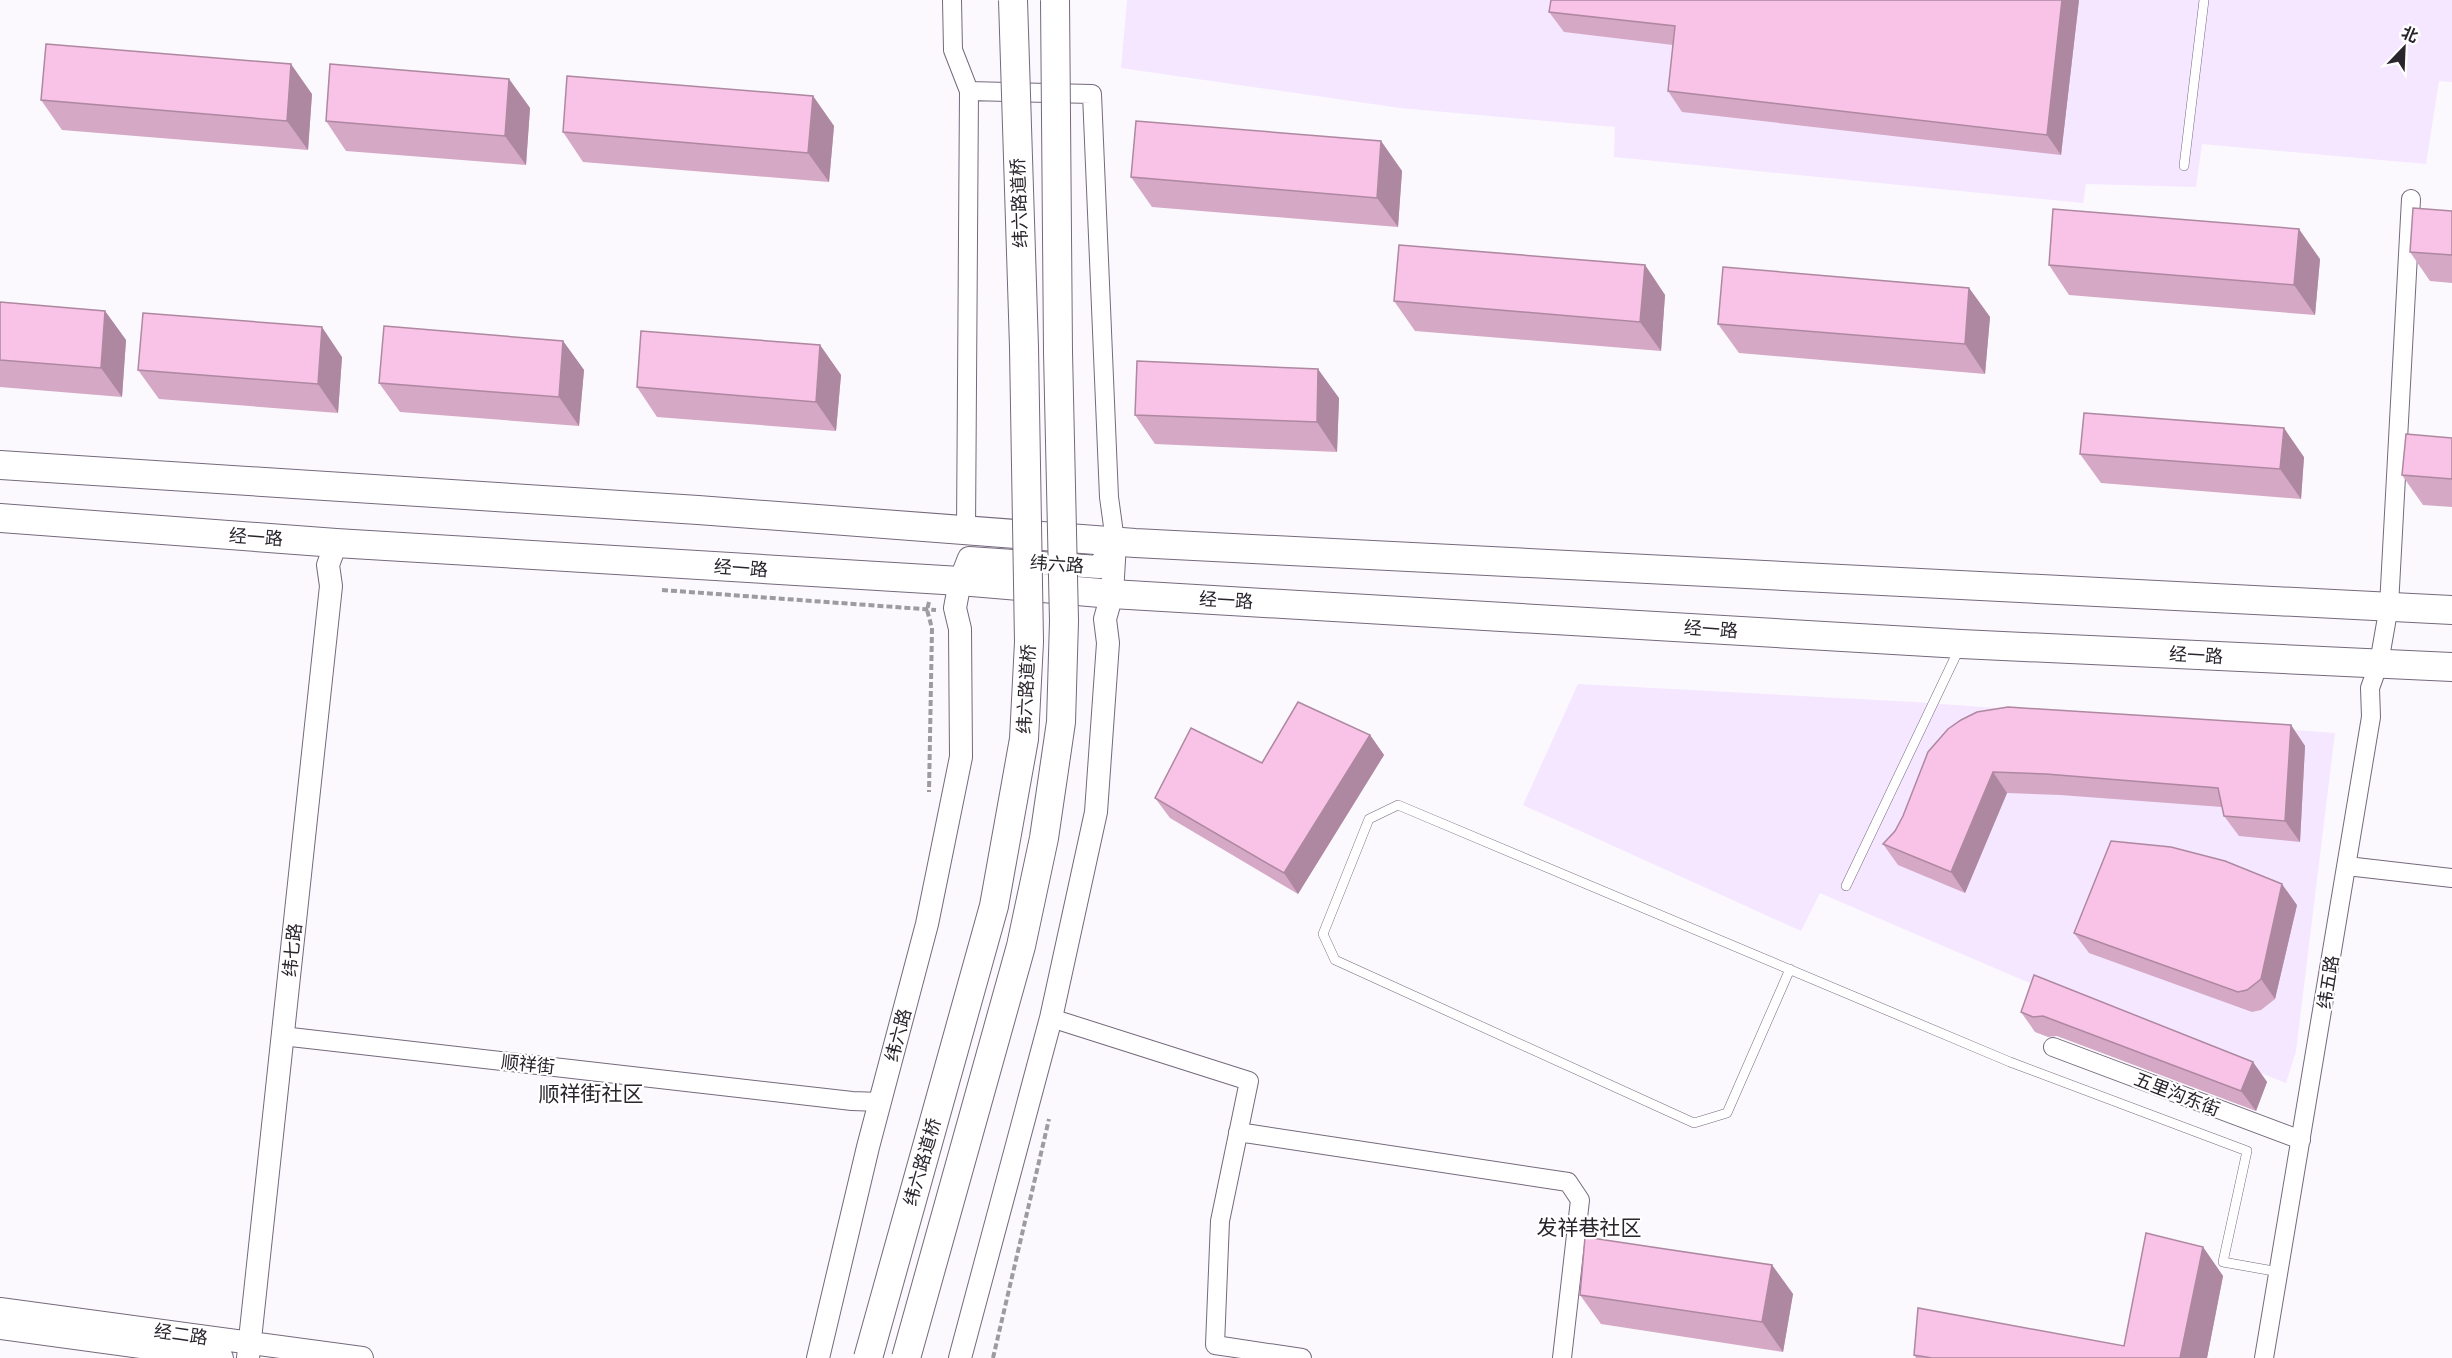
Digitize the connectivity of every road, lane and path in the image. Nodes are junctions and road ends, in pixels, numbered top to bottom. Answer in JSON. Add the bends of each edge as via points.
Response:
{"nodes":[{"id":1,"x":952,"y":0,"type":"edge"},
{"id":2,"x":1013,"y":0,"type":"edge"},
{"id":3,"x":1055,"y":0,"type":"edge"},
{"id":4,"x":2204,"y":0,"type":"edge"},
{"id":5,"x":969,"y":91,"type":"junction"},
{"id":6,"x":2184,"y":166,"type":"dead end"},
{"id":7,"x":2411,"y":199,"type":"dead end"},
{"id":8,"x":0,"y":465,"type":"edge"},
{"id":9,"x":0,"y":518,"type":"edge"},
{"id":10,"x":966,"y":530,"type":"junction"},
{"id":11,"x":1115,"y":541,"type":"junction"},
{"id":12,"x":336,"y":543,"type":"junction"},
{"id":13,"x":946,"y":581,"type":"junction"},
{"id":14,"x":1112,"y":594,"type":"junction"},
{"id":15,"x":2389,"y":606,"type":"junction"},
{"id":16,"x":2452,"y":610,"type":"edge"},
{"id":17,"x":1961,"y":644,"type":"junction"},
{"id":18,"x":2379,"y":663,"type":"junction"},
{"id":19,"x":2452,"y":667,"type":"edge"},
{"id":20,"x":929,"y":796,"type":"dead end"},
{"id":21,"x":2347,"y":866,"type":"junction"},
{"id":22,"x":2452,"y":878,"type":"edge"},
{"id":23,"x":1846,"y":886,"type":"dead end"},
{"id":24,"x":1790,"y":969,"type":"junction"},
{"id":25,"x":1051,"y":1018,"type":"junction"},
{"id":26,"x":282,"y":1036,"type":"junction"},
{"id":27,"x":2053,"y":1047,"type":"dead end"},
{"id":28,"x":880,"y":1102,"type":"junction"},
{"id":29,"x":1238,"y":1132,"type":"junction"},
{"id":30,"x":2301,"y":1140,"type":"junction"},
{"id":31,"x":2279,"y":1272,"type":"junction"},
{"id":32,"x":0,"y":1309,"type":"edge"},
{"id":33,"x":0,"y":1328,"type":"edge"},
{"id":34,"x":248,"y":1351,"type":"edge"},
{"id":35,"x":222,"y":1358,"type":"edge"},
{"id":36,"x":362,"y":1358,"type":"edge"},
{"id":37,"x":818,"y":1358,"type":"edge"},
{"id":38,"x":868,"y":1358,"type":"edge"},
{"id":39,"x":906,"y":1358,"type":"edge"},
{"id":40,"x":960,"y":1358,"type":"edge"},
{"id":41,"x":1302,"y":1358,"type":"edge"},
{"id":42,"x":1562,"y":1358,"type":"edge"},
{"id":43,"x":2264,"y":1358,"type":"edge"}],
"edges":[{"from":1,"to":5,"type":"street","via":[[953,50]]},
{"from":2,"to":38,"type":"main road","name":"纬六路道桥","bridge":true,"via":[[1029,630],[1024,739],[994,906]]},
{"from":3,"to":39,"type":"main road","name":"纬六路道桥","bridge":true,"via":[[1064,621],[1061,722],[1044,838],[1021,946]]},
{"from":4,"to":6,"type":"lane"},
{"from":5,"to":10,"type":"street"},
{"from":5,"to":11,"type":"street","via":[[1092,94],[1109,497]]},
{"from":7,"to":15,"type":"street","name":"纬五路"},
{"from":8,"to":10,"type":"main road"},
{"from":9,"to":12,"type":"main road","name":"经一路"},
{"from":10,"to":11,"type":"main road"},
{"from":11,"to":13,"type":"street","name":"纬六路","via":[[1099,567],[969,558]]},
{"from":11,"to":14,"type":"street"},
{"from":11,"to":15,"type":"main road"},
{"from":12,"to":13,"type":"main road","name":"经一路"},
{"from":12,"to":26,"type":"street","name":"纬七路","via":[[328,565],[331,586]]},
{"from":13,"to":14,"type":"main road","name":"经一路"},
{"from":13,"to":20,"type":"path","via":[[927,610],[932,628]]},
{"from":13,"to":28,"type":"street","name":"纬六路","via":[[960,629],[961,758],[927,924]]},
{"from":14,"to":17,"type":"main road","name":"经一路"},
{"from":14,"to":25,"type":"street","via":[[1105,619],[1108,643],[1096,812]]},
{"from":15,"to":16,"type":"main road"},
{"from":15,"to":18,"type":"street","name":"纬五路"},
{"from":17,"to":18,"type":"main road","name":"经一路"},
{"from":17,"to":23,"type":"lane"},
{"from":18,"to":19,"type":"main road","name":"经一路"},
{"from":18,"to":21,"type":"street","name":"纬五路","via":[[2370,687],[2371,717]]},
{"from":21,"to":22,"type":"street"},
{"from":21,"to":30,"type":"street","name":"纬五路"},
{"from":24,"to":24,"type":"lane","via":[[1727,1113],[1694,1123],[1335,960],[1323,934],[1369,819],[1398,805]]},
{"from":24,"to":31,"type":"lane","via":[[2010,1062],[2247,1151],[2223,1262]]},
{"from":25,"to":29,"type":"street","via":[[1249,1081]]},
{"from":25,"to":40,"type":"street"},
{"from":26,"to":28,"type":"street","name":"顺祥街"},
{"from":26,"to":34,"type":"street","name":"纬七路"},
{"from":27,"to":30,"type":"street","name":"五里沟东街"},
{"from":28,"to":37,"type":"street","name":"纬六路"},
{"from":29,"to":41,"type":"street","via":[[1220,1221],[1215,1345]]},
{"from":29,"to":42,"type":"street","via":[[1568,1182],[1580,1200]]},
{"from":30,"to":31,"type":"street","name":"纬五路"},
{"from":31,"to":43,"type":"street","name":"纬五路"},
{"from":32,"to":34,"type":"street","name":"经二路"},
{"from":33,"to":35,"type":"street","name":"经二路"},
{"from":34,"to":36,"type":"street","name":"经二路"}]}
